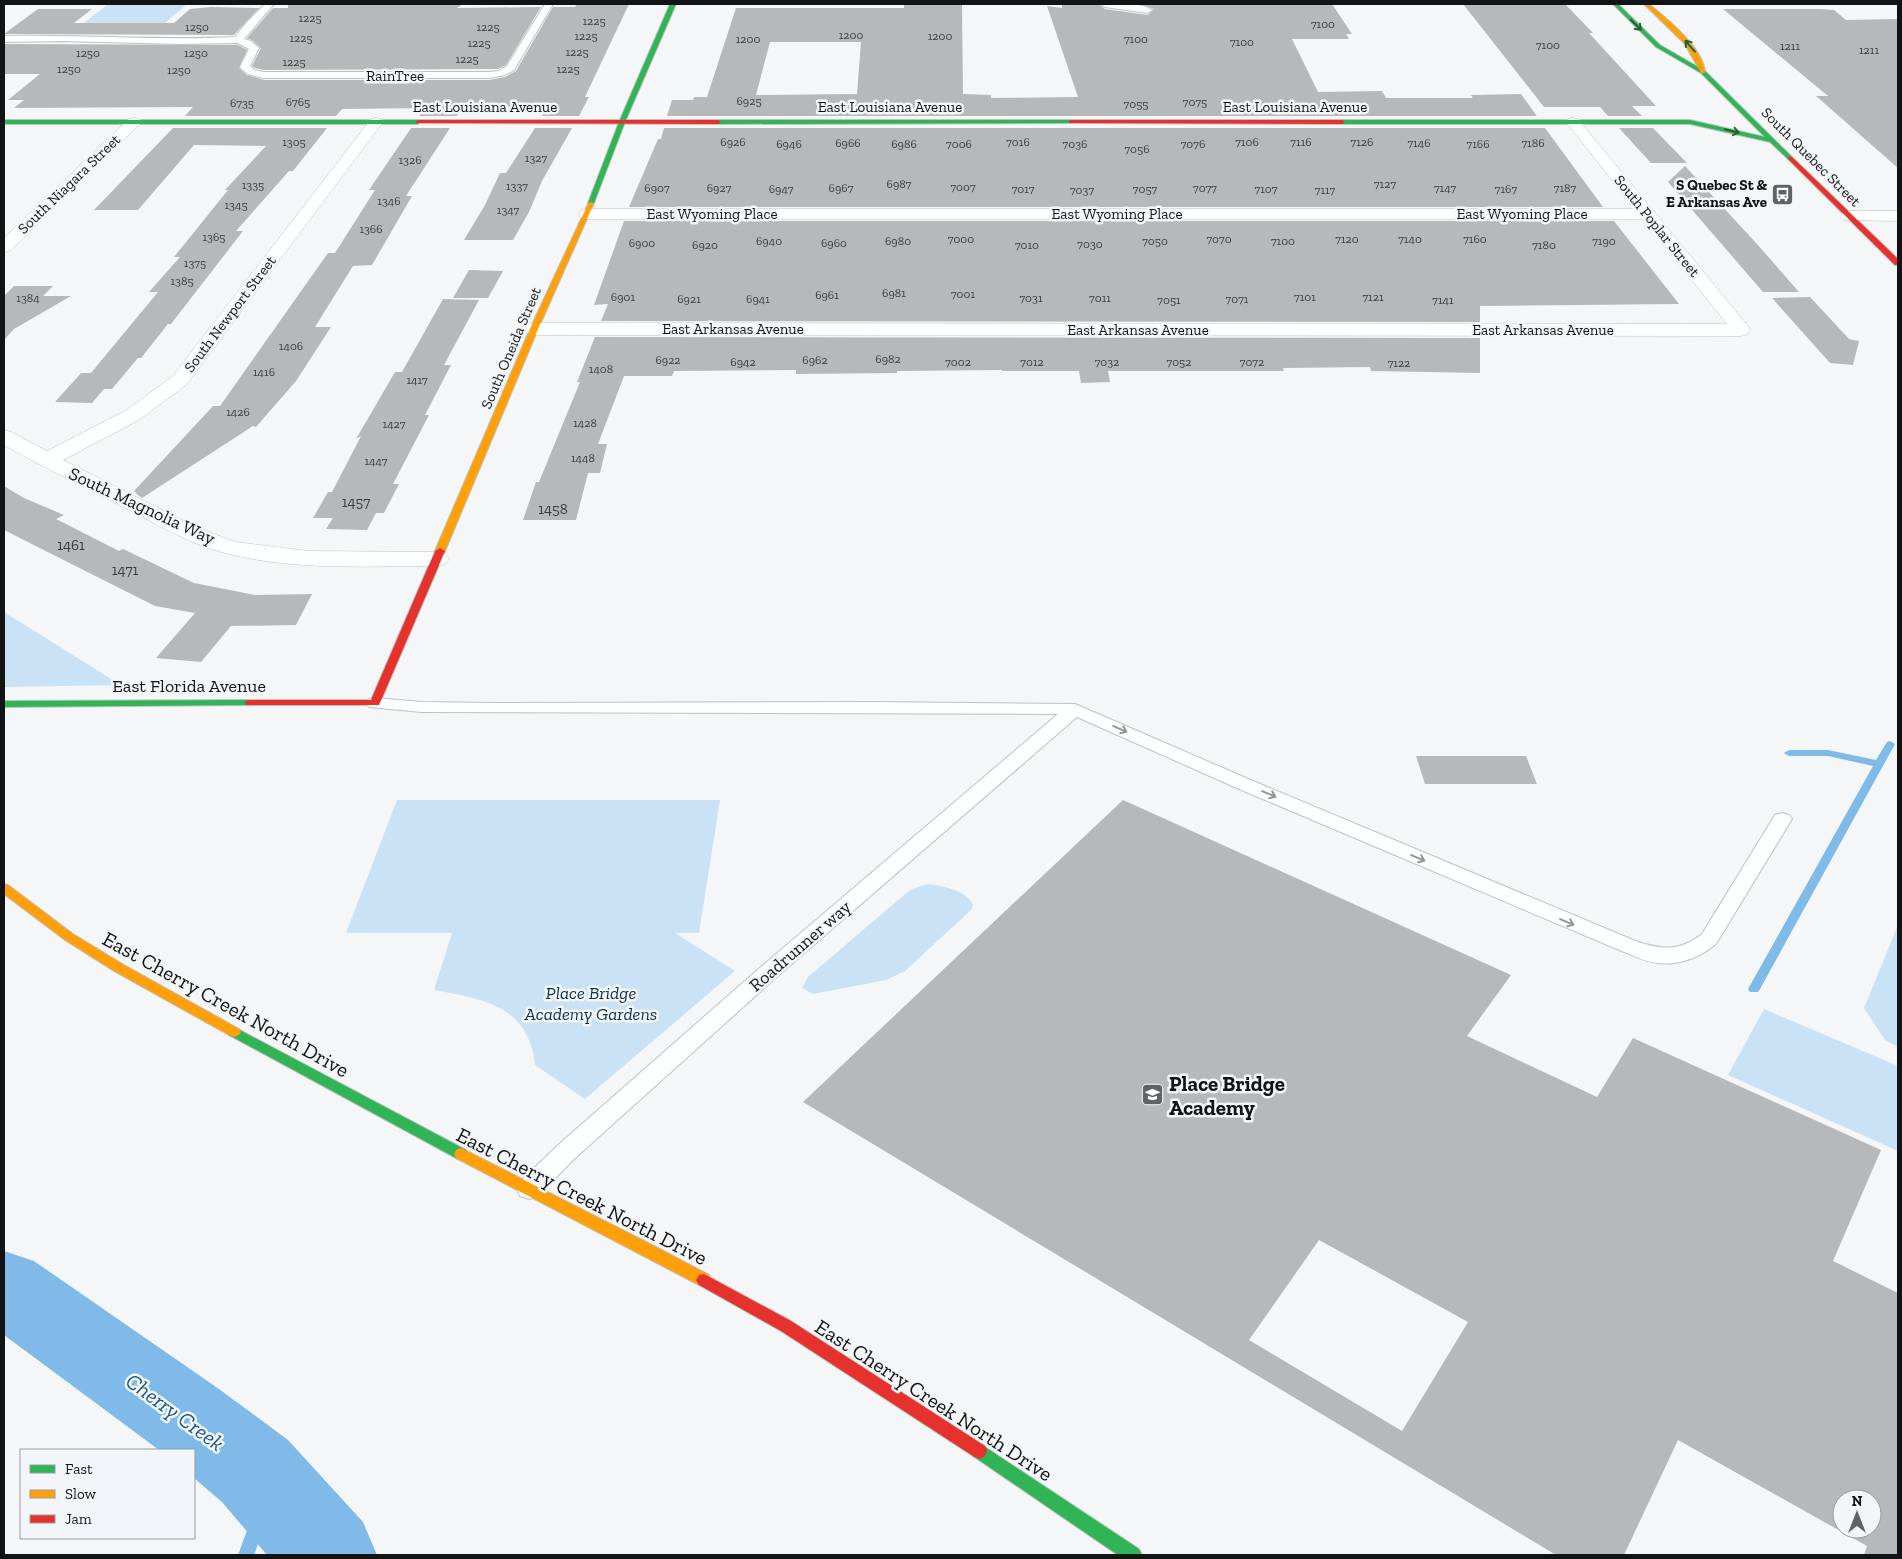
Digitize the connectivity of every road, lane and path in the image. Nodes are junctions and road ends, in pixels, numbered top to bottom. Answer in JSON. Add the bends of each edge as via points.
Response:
{"nodes":[{"id":1,"x":270,"y":4,"type":"edge"},
{"id":2,"x":549,"y":4,"type":"edge"},
{"id":3,"x":673,"y":4,"type":"edge"},
{"id":4,"x":1105,"y":4,"type":"edge"},
{"id":5,"x":1615,"y":4,"type":"edge"},
{"id":6,"x":1646,"y":4,"type":"edge"},
{"id":7,"x":1148,"y":10,"type":"dead end"},
{"id":8,"x":4,"y":39,"type":"edge"},
{"id":9,"x":238,"y":40,"type":"junction"},
{"id":10,"x":1703,"y":72,"type":"junction"},
{"id":11,"x":4,"y":122,"type":"edge"},
{"id":12,"x":134,"y":122,"type":"junction"},
{"id":13,"x":376,"y":122,"type":"junction"},
{"id":14,"x":622,"y":122,"type":"junction"},
{"id":15,"x":1573,"y":122,"type":"junction"},
{"id":16,"x":1774,"y":141,"type":"junction"},
{"id":17,"x":587,"y":214,"type":"junction"},
{"id":18,"x":1647,"y":214,"type":"junction"},
{"id":19,"x":1849,"y":216,"type":"junction"},
{"id":20,"x":1898,"y":216,"type":"edge"},
{"id":21,"x":4,"y":247,"type":"edge"},
{"id":22,"x":1898,"y":263,"type":"edge"},
{"id":23,"x":534,"y":329,"type":"junction"},
{"id":24,"x":1741,"y":330,"type":"joint"},
{"id":25,"x":4,"y":436,"type":"edge"},
{"id":26,"x":45,"y":460,"type":"junction"},
{"id":27,"x":437,"y":559,"type":"junction"},
{"id":28,"x":375,"y":703,"type":"junction"},
{"id":29,"x":4,"y":704,"type":"edge"},
{"id":30,"x":1075,"y":709,"type":"junction"},
{"id":31,"x":1782,"y":819,"type":"dead end"},
{"id":32,"x":4,"y":888,"type":"edge"},
{"id":33,"x":529,"y":1189,"type":"junction"},
{"id":34,"x":1133,"y":1555,"type":"edge"}],
"edges":[{"from":1,"to":9,"type":"lane"},
{"from":2,"to":9,"type":"lane","name":"RainTree","via":[[513,67],[498,74],[264,75],[245,67],[254,48]]},
{"from":3,"to":14,"type":"street","name":"South Oneida Street"},
{"from":4,"to":7,"type":"lane"},
{"from":5,"to":10,"type":"street","name":"South Quebec Street","one_way":true,"via":[[1658,46]]},
{"from":10,"to":6,"type":"street","name":"South Quebec Street","one_way":true,"via":[[1692,47]]},
{"from":8,"to":9,"type":"lane"},
{"from":10,"to":16,"type":"street","name":"South Quebec Street"},
{"from":11,"to":12,"type":"street","name":"East Louisiana Avenue"},
{"from":12,"to":13,"type":"street","name":"East Louisiana Avenue"},
{"from":12,"to":21,"type":"street","name":"South Niagara Street"},
{"from":13,"to":14,"type":"street","name":"East Louisiana Avenue"},
{"from":13,"to":26,"type":"street","name":"South Newport Street","via":[[179,381],[160,399],[117,426]]},
{"from":14,"to":15,"type":"street","name":"East Louisiana Avenue"},
{"from":14,"to":17,"type":"street","name":"South Oneida Street"},
{"from":15,"to":16,"type":"street","name":"East Louisiana Avenue","one_way":true,"via":[[1690,122]]},
{"from":15,"to":18,"type":"street","name":"South Poplar Street"},
{"from":16,"to":19,"type":"street","name":"South Quebec Street"},
{"from":17,"to":18,"type":"street","name":"East Wyoming Place"},
{"from":17,"to":23,"type":"street","name":"South Oneida Street"},
{"from":18,"to":24,"type":"street","name":"South Poplar Street"},
{"from":19,"to":20,"type":"street"},
{"from":19,"to":22,"type":"street","name":"South Quebec Street"},
{"from":23,"to":24,"type":"street","name":"East Arkansas Avenue"},
{"from":23,"to":27,"type":"street","name":"South Oneida Street"},
{"from":25,"to":26,"type":"street","name":"South Magnolia Way"},
{"from":26,"to":27,"type":"street","name":"South Magnolia Way","via":[[196,536],[231,548],[334,559]]},
{"from":27,"to":28,"type":"street","name":"South Oneida Street"},
{"from":28,"to":29,"type":"street","name":"East Florida Avenue"},
{"from":28,"to":30,"type":"lane","via":[[485,708]]},
{"from":30,"to":31,"type":"lane","one_way":true,"via":[[1512,899],[1658,956],[1695,950],[1709,939]]},
{"from":30,"to":33,"type":"lane","name":"Roadrunner way","via":[[763,977],[572,1146]]},
{"from":32,"to":33,"type":"street","name":"East Cherry Creek North Drive","via":[[119,968],[288,1063]]},
{"from":33,"to":34,"type":"street","name":"East Cherry Creek North Drive","via":[[653,1252],[786,1326],[935,1421]]}]}
